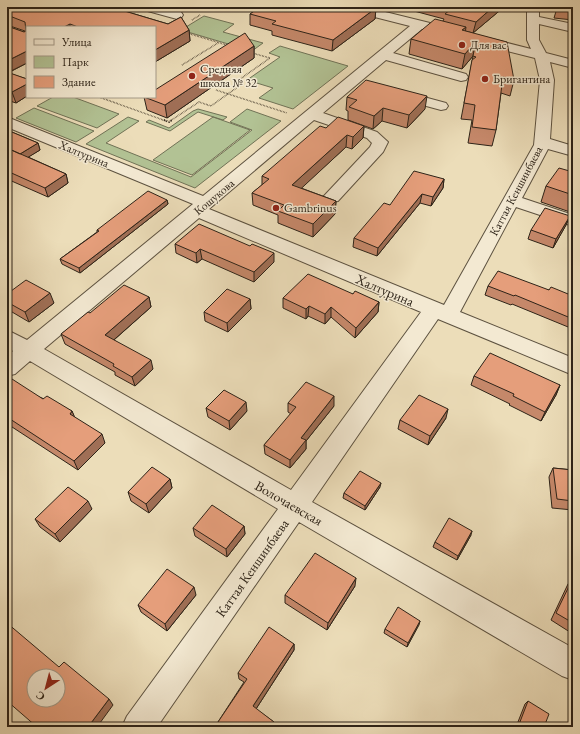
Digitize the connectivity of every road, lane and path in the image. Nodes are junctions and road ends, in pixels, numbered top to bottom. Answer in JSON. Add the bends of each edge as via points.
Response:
{"nodes":[{"id":1,"x":148,"y":7,"type":"edge"},
{"id":2,"x":351,"y":7,"type":"edge"},
{"id":3,"x":533,"y":13,"type":"edge"},
{"id":4,"x":177,"y":15,"type":"dead end"},
{"id":5,"x":419,"y":25,"type":"junction"},
{"id":6,"x":573,"y":28,"type":"edge"},
{"id":7,"x":441,"y":30,"type":"edge"},
{"id":8,"x":182,"y":32,"type":"edge"},
{"id":9,"x":470,"y":38,"type":"edge"},
{"id":10,"x":533,"y":40,"type":"junction"},
{"id":11,"x":218,"y":43,"type":"junction"},
{"id":12,"x":233,"y":47,"type":"edge"},
{"id":13,"x":506,"y":47,"type":"junction"},
{"id":14,"x":248,"y":52,"type":"edge"},
{"id":15,"x":384,"y":55,"type":"junction"},
{"id":16,"x":540,"y":56,"type":"junction"},
{"id":17,"x":573,"y":64,"type":"edge"},
{"id":18,"x":182,"y":65,"type":"dead end"},
{"id":19,"x":461,"y":77,"type":"dead end"},
{"id":20,"x":352,"y":81,"type":"junction"},
{"id":21,"x":367,"y":85,"type":"edge"},
{"id":22,"x":382,"y":89,"type":"edge"},
{"id":23,"x":216,"y":90,"type":"dead end"},
{"id":24,"x":228,"y":94,"type":"junction"},
{"id":25,"x":102,"y":98,"type":"edge"},
{"id":26,"x":442,"y":106,"type":"dead end"},
{"id":27,"x":309,"y":117,"type":"junction"},
{"id":28,"x":7,"y":122,"type":"edge"},
{"id":29,"x":542,"y":142,"type":"junction"},
{"id":30,"x":573,"y":151,"type":"edge"},
{"id":31,"x":332,"y":197,"type":"dead end"},
{"id":32,"x":512,"y":200,"type":"junction"},
{"id":33,"x":201,"y":207,"type":"junction"},
{"id":34,"x":573,"y":221,"type":"edge"},
{"id":35,"x":441,"y":313,"type":"junction"},
{"id":36,"x":7,"y":338,"type":"edge"},
{"id":37,"x":29,"y":350,"type":"junction"},
{"id":38,"x":573,"y":367,"type":"edge"},
{"id":39,"x":7,"y":368,"type":"edge"},
{"id":40,"x":295,"y":506,"type":"junction"},
{"id":41,"x":573,"y":665,"type":"edge"},
{"id":42,"x":138,"y":727,"type":"edge"}],
"edges":[{"from":1,"to":4,"type":"street"},
{"from":2,"to":5,"type":"street"},
{"from":3,"to":6,"type":"street"},
{"from":3,"to":10,"type":"street"},
{"from":5,"to":7,"type":"street"},
{"from":5,"to":15,"type":"street","name":"Кошукова"},
{"from":8,"to":11,"type":"path"},
{"from":9,"to":13,"type":"street"},
{"from":10,"to":13,"type":"street","via":[[532,47],[528,49]]},
{"from":10,"to":16,"type":"street"},
{"from":11,"to":12,"type":"path"},
{"from":11,"to":18,"type":"path"},
{"from":13,"to":16,"type":"street"},
{"from":14,"to":24,"type":"path","via":[[270,58],[233,84],[239,86]]},
{"from":15,"to":19,"type":"street"},
{"from":15,"to":20,"type":"street","name":"Кошукова"},
{"from":16,"to":17,"type":"street"},
{"from":16,"to":29,"type":"street","name":"Каттая Кеншинбаева","via":[[547,80]]},
{"from":20,"to":21,"type":"street"},
{"from":20,"to":27,"type":"street","name":"Кошукова"},
{"from":22,"to":26,"type":"street"},
{"from":23,"to":24,"type":"path"},
{"from":24,"to":25,"type":"path","via":[[211,106],[199,102],[169,122]]},
{"from":24,"to":27,"type":"path"},
{"from":27,"to":31,"type":"street","via":[[372,135],[380,142],[377,149]]},
{"from":27,"to":33,"type":"street","name":"Кошукова"},
{"from":28,"to":33,"type":"street","name":"Халтурина"},
{"from":29,"to":30,"type":"street"},
{"from":29,"to":32,"type":"street","name":"Каттая Кеншинбаева"},
{"from":32,"to":34,"type":"street"},
{"from":32,"to":35,"type":"street","name":"Каттая Кеншинбаева"},
{"from":33,"to":35,"type":"street","name":"Халтурина"},
{"from":33,"to":37,"type":"street","name":"Кошукова"},
{"from":35,"to":38,"type":"street","name":"Халтурина"},
{"from":35,"to":40,"type":"street","name":"Каттая Кеншинбаева"},
{"from":36,"to":37,"type":"street","name":"Волочаевская"},
{"from":37,"to":39,"type":"street","name":"Кошукова"},
{"from":37,"to":40,"type":"street","name":"Волочаевская"},
{"from":40,"to":41,"type":"street","name":"Волочаевская"},
{"from":40,"to":42,"type":"street","name":"Каттая Кеншинбаева"}]}
